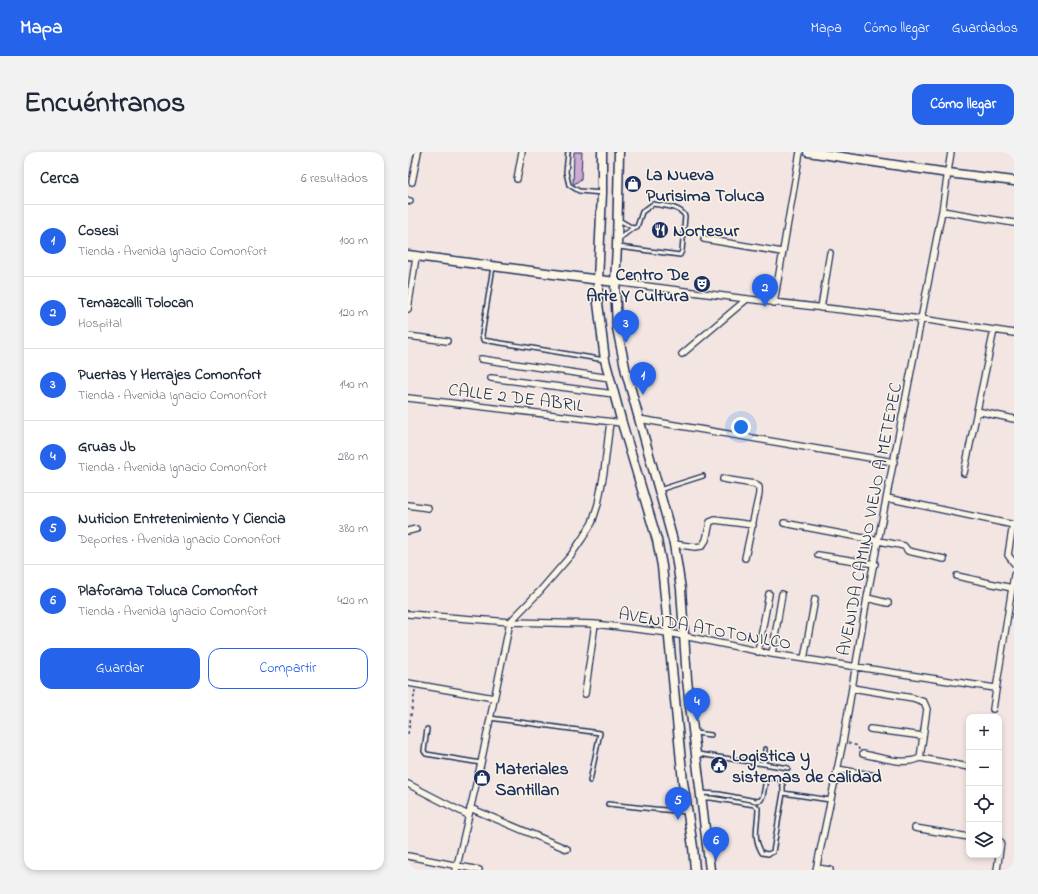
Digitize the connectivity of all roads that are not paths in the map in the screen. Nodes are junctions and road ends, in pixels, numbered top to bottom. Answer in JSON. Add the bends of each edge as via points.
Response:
{"nodes":[{"id":1,"x":418,"y":152,"type":"edge"},
{"id":2,"x":522,"y":152,"type":"edge"},
{"id":3,"x":568,"y":152,"type":"edge"},
{"id":4,"x":602,"y":152,"type":"edge"},
{"id":5,"x":619,"y":152,"type":"edge"},
{"id":6,"x":800,"y":152,"type":"edge"},
{"id":7,"x":808,"y":152,"type":"edge"},
{"id":8,"x":951,"y":152,"type":"edge"},
{"id":9,"x":821,"y":153,"type":"edge"},
{"id":10,"x":948,"y":173,"type":"junction"},
{"id":11,"x":517,"y":179,"type":"dead end"},
{"id":12,"x":1014,"y":180,"type":"edge"},
{"id":13,"x":412,"y":182,"type":"dead end"},
{"id":14,"x":602,"y":193,"type":"junction"},
{"id":15,"x":942,"y":211,"type":"junction"},
{"id":16,"x":618,"y":219,"type":"junction"},
{"id":17,"x":1014,"y":223,"type":"edge"},
{"id":18,"x":633,"y":228,"type":"junction"},
{"id":19,"x":704,"y":239,"type":"dead end"},
{"id":20,"x":617,"y":243,"type":"junction"},
{"id":21,"x":782,"y":252,"type":"junction"},
{"id":22,"x":830,"y":253,"type":"dead end"},
{"id":23,"x":412,"y":256,"type":"edge"},
{"id":24,"x":494,"y":266,"type":"junction"},
{"id":25,"x":598,"y":281,"type":"junction"},
{"id":26,"x":615,"y":282,"type":"junction"},
{"id":27,"x":747,"y":299,"type":"junction"},
{"id":28,"x":774,"y":303,"type":"junction"},
{"id":29,"x":408,"y":306,"type":"edge"},
{"id":30,"x":821,"y":308,"type":"junction"},
{"id":31,"x":922,"y":319,"type":"junction"},
{"id":32,"x":994,"y":330,"type":"junction"},
{"id":33,"x":1014,"y":333,"type":"edge"},
{"id":34,"x":408,"y":336,"type":"edge"},
{"id":35,"x":447,"y":341,"type":"dead end"},
{"id":36,"x":682,"y":354,"type":"dead end"},
{"id":37,"x":481,"y":359,"type":"dead end"},
{"id":38,"x":605,"y":360,"type":"junction"},
{"id":39,"x":491,"y":378,"type":"dead end"},
{"id":40,"x":610,"y":378,"type":"junction"},
{"id":41,"x":614,"y":394,"type":"junction"},
{"id":42,"x":408,"y":398,"type":"edge"},
{"id":43,"x":977,"y":412,"type":"junction"},
{"id":44,"x":639,"y":419,"type":"junction"},
{"id":45,"x":1014,"y":419,"type":"edge"},
{"id":46,"x":610,"y":422,"type":"junction"},
{"id":47,"x":622,"y":423,"type":"junction"},
{"id":48,"x":894,"y":462,"type":"junction"},
{"id":49,"x":964,"y":474,"type":"dead end"},
{"id":50,"x":703,"y":476,"type":"dead end"},
{"id":51,"x":723,"y":479,"type":"dead end"},
{"id":52,"x":659,"y":490,"type":"junction"},
{"id":53,"x":887,"y":498,"type":"junction"},
{"id":54,"x":408,"y":505,"type":"edge"},
{"id":55,"x":428,"y":508,"type":"dead end"},
{"id":56,"x":784,"y":523,"type":"dead end"},
{"id":57,"x":1014,"y":524,"type":"edge"},
{"id":58,"x":753,"y":525,"type":"junction"},
{"id":59,"x":416,"y":529,"type":"dead end"},
{"id":60,"x":408,"y":531,"type":"edge"},
{"id":61,"x":879,"y":541,"type":"junction"},
{"id":62,"x":674,"y":544,"type":"junction"},
{"id":63,"x":818,"y":555,"type":"dead end"},
{"id":64,"x":745,"y":558,"type":"dead end"},
{"id":65,"x":944,"y":559,"type":"dead end"},
{"id":66,"x":1014,"y":563,"type":"edge"},
{"id":67,"x":875,"y":564,"type":"junction"},
{"id":68,"x":1014,"y":575,"type":"edge"},
{"id":69,"x":957,"y":576,"type":"dead end"},
{"id":70,"x":1012,"y":588,"type":"junction"},
{"id":71,"x":769,"y":594,"type":"dead end"},
{"id":72,"x":782,"y":594,"type":"dead end"},
{"id":73,"x":867,"y":598,"type":"junction"},
{"id":74,"x":815,"y":599,"type":"dead end"},
{"id":75,"x":888,"y":603,"type":"dead end"},
{"id":76,"x":408,"y":614,"type":"edge"},
{"id":77,"x":510,"y":622,"type":"junction"},
{"id":78,"x":595,"y":624,"type":"junction"},
{"id":79,"x":669,"y":633,"type":"junction"},
{"id":80,"x":683,"y":636,"type":"junction"},
{"id":81,"x":758,"y":652,"type":"junction"},
{"id":82,"x":772,"y":654,"type":"junction"},
{"id":83,"x":804,"y":660,"type":"junction"},
{"id":84,"x":856,"y":666,"type":"junction"},
{"id":85,"x":408,"y":683,"type":"edge"},
{"id":86,"x":852,"y":688,"type":"junction"},
{"id":87,"x":995,"y":688,"type":"junction"},
{"id":88,"x":585,"y":694,"type":"dead end"},
{"id":89,"x":494,"y":698,"type":"junction"},
{"id":90,"x":993,"y":709,"type":"dead end"},
{"id":91,"x":490,"y":718,"type":"junction"},
{"id":92,"x":427,"y":729,"type":"dead end"},
{"id":93,"x":870,"y":729,"type":"dead end"},
{"id":94,"x":693,"y":733,"type":"junction"},
{"id":95,"x":712,"y":735,"type":"dead end"},
{"id":96,"x":923,"y":736,"type":"junction"},
{"id":97,"x":765,"y":749,"type":"dead end"},
{"id":98,"x":696,"y":754,"type":"junction"},
{"id":99,"x":863,"y":754,"type":"dead end"},
{"id":100,"x":920,"y":758,"type":"junction"},
{"id":101,"x":481,"y":763,"type":"junction"},
{"id":102,"x":764,"y":764,"type":"junction"},
{"id":103,"x":966,"y":766,"type":"edge"},
{"id":104,"x":788,"y":768,"type":"dead end"},
{"id":105,"x":837,"y":769,"type":"junction"},
{"id":106,"x":876,"y":776,"type":"dead end"},
{"id":107,"x":590,"y":781,"type":"dead end"},
{"id":108,"x":408,"y":784,"type":"edge"},
{"id":109,"x":783,"y":793,"type":"junction"},
{"id":110,"x":701,"y":796,"type":"junction"},
{"id":111,"x":830,"y":800,"type":"junction"},
{"id":112,"x":608,"y":804,"type":"dead end"},
{"id":113,"x":470,"y":808,"type":"junction"},
{"id":114,"x":688,"y":812,"type":"junction"},
{"id":115,"x":468,"y":815,"type":"junction"},
{"id":116,"x":915,"y":828,"type":"dead end"},
{"id":117,"x":966,"y":836,"type":"edge"},
{"id":118,"x":567,"y":850,"type":"dead end"},
{"id":119,"x":408,"y":856,"type":"edge"},
{"id":120,"x":999,"y":858,"type":"edge"},
{"id":121,"x":456,"y":867,"type":"edge"},
{"id":122,"x":817,"y":869,"type":"edge"},
{"id":123,"x":479,"y":870,"type":"edge"},
{"id":124,"x":695,"y":870,"type":"edge"},
{"id":125,"x":710,"y":870,"type":"edge"},
{"id":126,"x":830,"y":870,"type":"edge"},
{"id":127,"x":997,"y":870,"type":"edge"}],
"edges":[{"from":1,"to":13,"type":"street"},
{"from":2,"to":11,"type":"street"},
{"from":3,"to":14,"type":"lane","via":[[566,172],[571,188]]},
{"from":4,"to":14,"type":"main road"},
{"from":5,"to":16,"type":"main road"},
{"from":6,"to":21,"type":"street"},
{"from":7,"to":9,"type":"main road"},
{"from":8,"to":10,"type":"street","name":"AVENIDA CAMINO VIEJO A METEPEC"},
{"from":9,"to":10,"type":"main road"},
{"from":10,"to":12,"type":"main road"},
{"from":10,"to":15,"type":"street","name":"AVENIDA CAMINO VIEJO A METEPEC"},
{"from":14,"to":25,"type":"main road"},
{"from":15,"to":17,"type":"street"},
{"from":15,"to":31,"type":"street","name":"AVENIDA CAMINO VIEJO A METEPEC"},
{"from":16,"to":18,"type":"lane"},
{"from":16,"to":20,"type":"main road"},
{"from":18,"to":20,"type":"lane"},
{"from":18,"to":20,"type":"lane","via":[[637,226],[642,212],[653,204],[678,209],[685,216],[680,255]]},
{"from":19,"to":21,"type":"street"},
{"from":20,"to":26,"type":"main road"},
{"from":21,"to":28,"type":"street"},
{"from":22,"to":30,"type":"street"},
{"from":23,"to":24,"type":"main road"},
{"from":23,"to":29,"type":"street"},
{"from":24,"to":25,"type":"main road"},
{"from":24,"to":38,"type":"lane","via":[[483,340]]},
{"from":25,"to":26,"type":"main road"},
{"from":25,"to":38,"type":"main road"},
{"from":26,"to":27,"type":"street"},
{"from":26,"to":44,"type":"main road","via":[[620,349]]},
{"from":27,"to":28,"type":"street"},
{"from":27,"to":36,"type":"street"},
{"from":28,"to":30,"type":"street"},
{"from":30,"to":31,"type":"street"},
{"from":31,"to":32,"type":"street"},
{"from":31,"to":48,"type":"street","name":"AVENIDA CAMINO VIEJO A METEPEC"},
{"from":32,"to":33,"type":"street"},
{"from":32,"to":43,"type":"street"},
{"from":34,"to":35,"type":"street"},
{"from":37,"to":40,"type":"street"},
{"from":38,"to":40,"type":"main road"},
{"from":39,"to":41,"type":"street"},
{"from":40,"to":41,"type":"main road"},
{"from":41,"to":47,"type":"main road"},
{"from":42,"to":46,"type":"street","name":"CALLE 2 DE ABRIL"},
{"from":43,"to":45,"type":"street"},
{"from":43,"to":49,"type":"street"},
{"from":44,"to":48,"type":"street"},
{"from":44,"to":52,"type":"main road"},
{"from":46,"to":47,"type":"street","name":"CALLE 2 DE ABRIL"},
{"from":46,"to":77,"type":"street","via":[[604,472],[592,523],[571,555]]},
{"from":47,"to":79,"type":"main road","via":[[662,566]]},
{"from":48,"to":53,"type":"street","name":"AVENIDA CAMINO VIEJO A METEPEC"},
{"from":50,"to":52,"type":"lane"},
{"from":51,"to":58,"type":"street","via":[[759,487]]},
{"from":52,"to":62,"type":"main road"},
{"from":53,"to":57,"type":"street"},
{"from":53,"to":61,"type":"street","name":"AVENIDA CAMINO VIEJO A METEPEC"},
{"from":54,"to":55,"type":"street"},
{"from":56,"to":61,"type":"street"},
{"from":57,"to":66,"type":"street","via":[[1008,556]]},
{"from":58,"to":62,"type":"street","via":[[715,520],[710,522],[702,546]]},
{"from":58,"to":64,"type":"street"},
{"from":59,"to":60,"type":"street"},
{"from":61,"to":65,"type":"street","via":[[903,545],[910,551]]},
{"from":61,"to":67,"type":"street","name":"AVENIDA CAMINO VIEJO A METEPEC"},
{"from":62,"to":80,"type":"main road","via":[[681,589]]},
{"from":63,"to":67,"type":"street"},
{"from":67,"to":73,"type":"street","name":"AVENIDA CAMINO VIEJO A METEPEC"},
{"from":68,"to":70,"type":"street"},
{"from":69,"to":70,"type":"street"},
{"from":70,"to":87,"type":"street"},
{"from":71,"to":81,"type":"street"},
{"from":72,"to":82,"type":"street"},
{"from":73,"to":75,"type":"street"},
{"from":73,"to":84,"type":"street","name":"AVENIDA CAMINO VIEJO A METEPEC"},
{"from":74,"to":83,"type":"street"},
{"from":76,"to":77,"type":"street","name":"AVENIDA ATOTONILCO"},
{"from":77,"to":78,"type":"street","name":"AVENIDA ATOTONILCO"},
{"from":77,"to":89,"type":"street"},
{"from":78,"to":79,"type":"street","name":"AVENIDA ATOTONILCO"},
{"from":78,"to":88,"type":"street"},
{"from":79,"to":80,"type":"street","name":"AVENIDA ATOTONILCO"},
{"from":79,"to":114,"type":"main road"},
{"from":80,"to":81,"type":"street","name":"AVENIDA ATOTONILCO"},
{"from":80,"to":94,"type":"main road"},
{"from":81,"to":82,"type":"street","name":"AVENIDA ATOTONILCO"},
{"from":82,"to":83,"type":"street","name":"AVENIDA ATOTONILCO"},
{"from":83,"to":84,"type":"street","name":"AVENIDA ATOTONILCO"},
{"from":84,"to":86,"type":"street","name":"AVENIDA CAMINO VIEJO A METEPEC"},
{"from":84,"to":87,"type":"street","name":"AVENIDA ATOTONILCO"},
{"from":85,"to":89,"type":"street"},
{"from":86,"to":96,"type":"street","via":[[914,698],[924,702],[927,709]]},
{"from":86,"to":105,"type":"street","name":"AVENIDA CAMINO VIEJO A METEPEC"},
{"from":87,"to":90,"type":"street"},
{"from":89,"to":91,"type":"street"},
{"from":91,"to":101,"type":"street"},
{"from":91,"to":107,"type":"lane","via":[[600,734]]},
{"from":92,"to":101,"type":"lane","via":[[424,750],[426,754]]},
{"from":93,"to":96,"type":"street"},
{"from":94,"to":95,"type":"lane"},
{"from":94,"to":98,"type":"main road"},
{"from":96,"to":100,"type":"street"},
{"from":97,"to":102,"type":"lane"},
{"from":98,"to":102,"type":"lane"},
{"from":98,"to":110,"type":"main road"},
{"from":99,"to":100,"type":"street","via":[[904,761],[915,761]]},
{"from":100,"to":103,"type":"street"},
{"from":101,"to":113,"type":"street"},
{"from":102,"to":104,"type":"lane"},
{"from":105,"to":106,"type":"street"},
{"from":105,"to":111,"type":"street","name":"AVENIDA CAMINO VIEJO A METEPEC"},
{"from":108,"to":115,"type":"street"},
{"from":109,"to":110,"type":"lane","via":[[780,779],[772,778],[766,779],[761,800],[719,794]]},
{"from":109,"to":110,"type":"lane","via":[[773,852],[768,854],[762,853],[757,845],[758,808],[755,805]]},
{"from":109,"to":111,"type":"lane"},
{"from":110,"to":125,"type":"main road"},
{"from":111,"to":122,"type":"street","name":"AVENIDA CAMINO VIEJO A METEPEC"},
{"from":112,"to":114,"type":"lane"},
{"from":113,"to":115,"type":"street"},
{"from":113,"to":118,"type":"street"},
{"from":114,"to":124,"type":"main road"},
{"from":115,"to":121,"type":"street"},
{"from":116,"to":117,"type":"street"},
{"from":119,"to":121,"type":"street"},
{"from":120,"to":127,"type":"street"},
{"from":121,"to":123,"type":"street"},
{"from":122,"to":126,"type":"street"}]}
